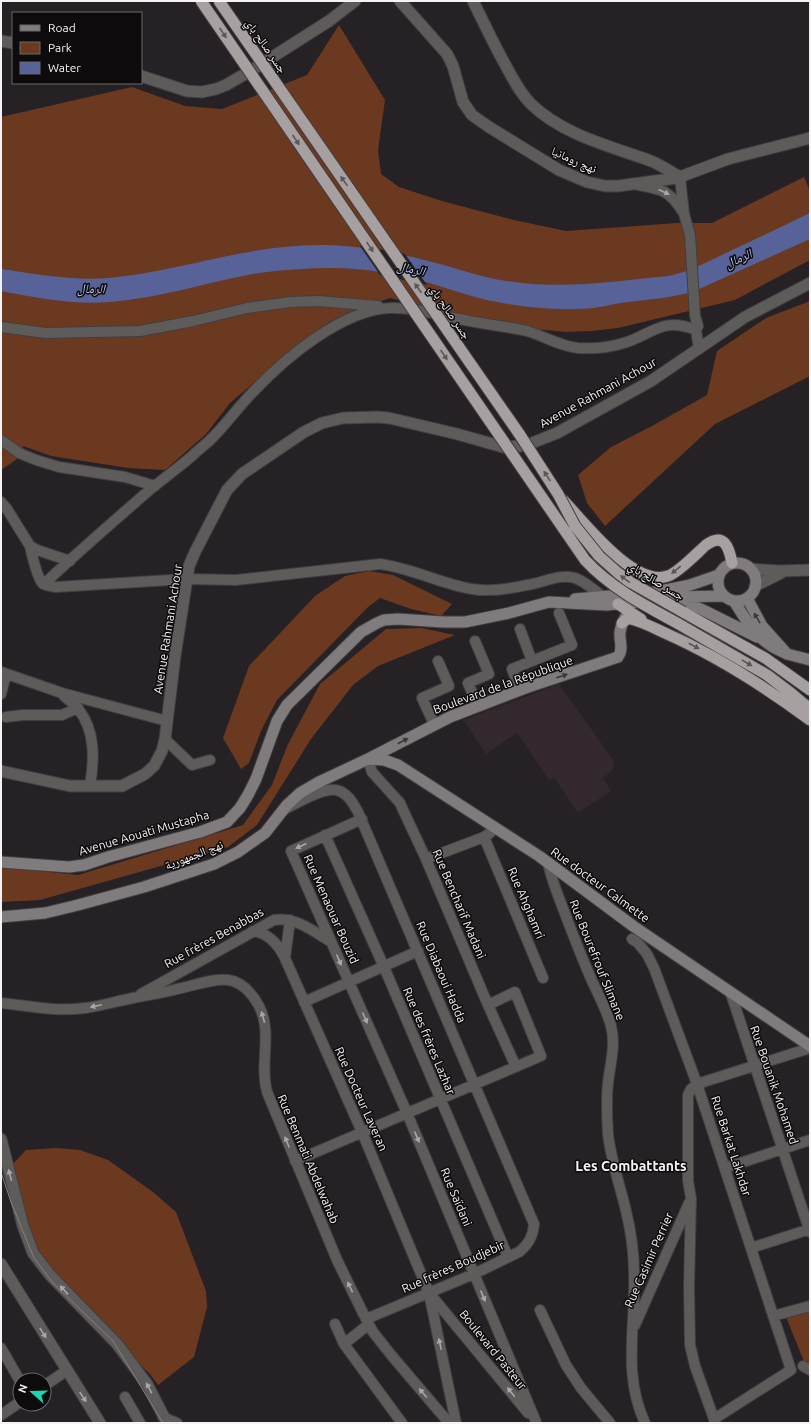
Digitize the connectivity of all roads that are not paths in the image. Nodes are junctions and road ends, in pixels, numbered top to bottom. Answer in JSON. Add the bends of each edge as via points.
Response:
{"nodes":[{"id":1,"x":201,"y":1,"type":"edge"},
{"id":2,"x":219,"y":1,"type":"edge"},
{"id":3,"x":355,"y":1,"type":"edge"},
{"id":4,"x":400,"y":1,"type":"edge"},
{"id":5,"x":473,"y":1,"type":"edge"},
{"id":6,"x":1,"y":41,"type":"edge"},
{"id":7,"x":12,"y":43,"type":"edge"},
{"id":8,"x":142,"y":76,"type":"edge"},
{"id":9,"x":810,"y":138,"type":"edge"},
{"id":10,"x":680,"y":177,"type":"junction"},
{"id":11,"x":634,"y":184,"type":"junction"},
{"id":12,"x":684,"y":214,"type":"junction"},
{"id":13,"x":810,"y":283,"type":"edge"},
{"id":14,"x":392,"y":307,"type":"junction"},
{"id":15,"x":1,"y":327,"type":"edge"},
{"id":16,"x":696,"y":330,"type":"junction"},
{"id":17,"x":699,"y":348,"type":"junction"},
{"id":18,"x":1,"y":440,"type":"edge"},
{"id":19,"x":155,"y":486,"type":"junction"},
{"id":20,"x":558,"y":494,"type":"junction"},
{"id":21,"x":1,"y":502,"type":"edge"},
{"id":22,"x":30,"y":546,"type":"junction"},
{"id":23,"x":70,"y":561,"type":"junction"},
{"id":24,"x":732,"y":563,"type":"junction"},
{"id":25,"x":750,"y":569,"type":"junction"},
{"id":26,"x":810,"y":570,"type":"edge"},
{"id":27,"x":788,"y":571,"type":"junction"},
{"id":28,"x":719,"y":575,"type":"junction"},
{"id":29,"x":186,"y":579,"type":"junction"},
{"id":30,"x":44,"y":584,"type":"junction"},
{"id":31,"x":755,"y":586,"type":"junction"},
{"id":32,"x":602,"y":596,"type":"junction"},
{"id":33,"x":723,"y":596,"type":"junction"},
{"id":34,"x":747,"y":598,"type":"junction"},
{"id":35,"x":670,"y":599,"type":"junction"},
{"id":36,"x":734,"y":601,"type":"junction"},
{"id":37,"x":549,"y":602,"type":"junction"},
{"id":38,"x":646,"y":602,"type":"junction"},
{"id":39,"x":618,"y":604,"type":"junction"},
{"id":40,"x":628,"y":610,"type":"junction"},
{"id":41,"x":559,"y":613,"type":"dead end"},
{"id":42,"x":622,"y":623,"type":"junction"},
{"id":43,"x":520,"y":629,"type":"dead end"},
{"id":44,"x":659,"y":630,"type":"junction"},
{"id":45,"x":762,"y":640,"type":"junction"},
{"id":46,"x":475,"y":641,"type":"dead end"},
{"id":47,"x":787,"y":654,"type":"junction"},
{"id":48,"x":810,"y":660,"type":"edge"},
{"id":49,"x":438,"y":661,"type":"dead end"},
{"id":50,"x":532,"y":661,"type":"junction"},
{"id":51,"x":3,"y":673,"type":"edge"},
{"id":52,"x":520,"y":690,"type":"junction"},
{"id":53,"x":810,"y":690,"type":"edge"},
{"id":54,"x":1,"y":694,"type":"edge"},
{"id":55,"x":62,"y":694,"type":"junction"},
{"id":56,"x":478,"y":706,"type":"junction"},
{"id":57,"x":78,"y":708,"type":"junction"},
{"id":58,"x":810,"y":710,"type":"edge"},
{"id":59,"x":6,"y":717,"type":"dead end"},
{"id":60,"x":810,"y":720,"type":"edge"},
{"id":61,"x":167,"y":722,"type":"junction"},
{"id":62,"x":434,"y":724,"type":"junction"},
{"id":63,"x":165,"y":739,"type":"junction"},
{"id":64,"x":368,"y":759,"type":"junction"},
{"id":65,"x":210,"y":760,"type":"dead end"},
{"id":66,"x":1,"y":772,"type":"edge"},
{"id":67,"x":90,"y":786,"type":"junction"},
{"id":68,"x":283,"y":810,"type":"junction"},
{"id":69,"x":362,"y":819,"type":"junction"},
{"id":70,"x":495,"y":827,"type":"junction"},
{"id":71,"x":325,"y":835,"type":"junction"},
{"id":72,"x":484,"y":837,"type":"junction"},
{"id":73,"x":426,"y":858,"type":"junction"},
{"id":74,"x":1,"y":862,"type":"edge"},
{"id":75,"x":548,"y":862,"type":"junction"},
{"id":76,"x":1,"y":917,"type":"edge"},
{"id":77,"x":290,"y":920,"type":"junction"},
{"id":78,"x":253,"y":931,"type":"junction"},
{"id":79,"x":632,"y":939,"type":"dead end"},
{"id":80,"x":330,"y":941,"type":"junction"},
{"id":81,"x":418,"y":951,"type":"junction"},
{"id":82,"x":284,"y":958,"type":"junction"},
{"id":83,"x":384,"y":967,"type":"junction"},
{"id":84,"x":543,"y":978,"type":"dead end"},
{"id":85,"x":349,"y":983,"type":"junction"},
{"id":86,"x":730,"y":991,"type":"junction"},
{"id":87,"x":134,"y":998,"type":"junction"},
{"id":88,"x":304,"y":1002,"type":"junction"},
{"id":89,"x":1,"y":1003,"type":"edge"},
{"id":90,"x":488,"y":1005,"type":"junction"},
{"id":91,"x":810,"y":1047,"type":"edge"},
{"id":92,"x":516,"y":1066,"type":"junction"},
{"id":93,"x":754,"y":1066,"type":"junction"},
{"id":94,"x":475,"y":1084,"type":"junction"},
{"id":95,"x":697,"y":1084,"type":"junction"},
{"id":96,"x":440,"y":1099,"type":"junction"},
{"id":97,"x":407,"y":1113,"type":"junction"},
{"id":98,"x":362,"y":1132,"type":"junction"},
{"id":99,"x":1,"y":1140,"type":"edge"},
{"id":100,"x":810,"y":1140,"type":"edge"},
{"id":101,"x":783,"y":1149,"type":"junction"},
{"id":102,"x":295,"y":1161,"type":"junction"},
{"id":103,"x":725,"y":1168,"type":"junction"},
{"id":104,"x":691,"y":1198,"type":"junction"},
{"id":105,"x":534,"y":1224,"type":"joint"},
{"id":106,"x":810,"y":1230,"type":"edge"},
{"id":107,"x":751,"y":1248,"type":"junction"},
{"id":108,"x":508,"y":1258,"type":"junction"},
{"id":109,"x":1,"y":1264,"type":"edge"},
{"id":110,"x":474,"y":1274,"type":"junction"},
{"id":111,"x":429,"y":1293,"type":"junction"},
{"id":112,"x":810,"y":1306,"type":"edge"},
{"id":113,"x":540,"y":1310,"type":"dead end"},
{"id":114,"x":773,"y":1316,"type":"junction"},
{"id":115,"x":367,"y":1321,"type":"junction"},
{"id":116,"x":335,"y":1324,"type":"dead end"},
{"id":117,"x":632,"y":1332,"type":"junction"},
{"id":118,"x":344,"y":1344,"type":"junction"},
{"id":119,"x":1,"y":1348,"type":"edge"},
{"id":120,"x":66,"y":1371,"type":"junction"},
{"id":121,"x":15,"y":1372,"type":"edge"},
{"id":122,"x":52,"y":1381,"type":"edge"},
{"id":123,"x":125,"y":1397,"type":"dead end"},
{"id":124,"x":12,"y":1407,"type":"edge"},
{"id":125,"x":1,"y":1415,"type":"edge"},
{"id":126,"x":165,"y":1420,"type":"edge"},
{"id":127,"x":99,"y":1423,"type":"edge"},
{"id":128,"x":140,"y":1423,"type":"edge"},
{"id":129,"x":176,"y":1423,"type":"edge"},
{"id":130,"x":402,"y":1423,"type":"edge"},
{"id":131,"x":449,"y":1423,"type":"edge"},
{"id":132,"x":456,"y":1423,"type":"edge"},
{"id":133,"x":535,"y":1423,"type":"edge"},
{"id":134,"x":610,"y":1423,"type":"edge"},
{"id":135,"x":645,"y":1423,"type":"edge"}],
"edges":[{"from":1,"to":58,"type":"highway","one_way":true,"bridge":true,"via":[[585,560],[598,574],[630,597],[748,663]]},
{"from":20,"to":2,"type":"highway","name":"جسر صالح باي","one_way":true,"bridge":true,"via":[[520,435]]},
{"from":3,"to":8,"type":"street","via":[[329,21],[252,70],[216,89],[202,92],[187,91]]},
{"from":4,"to":11,"type":"street","name":"نهج رومانيا","via":[[447,54],[463,102],[472,115],[559,170],[579,179],[605,186]]},
{"from":5,"to":10,"type":"street","via":[[519,89],[531,104],[563,126],[594,141],[651,162]]},
{"from":6,"to":7,"type":"street"},
{"from":9,"to":10,"type":"street","name":"نهج رومانيا","via":[[728,159]]},
{"from":10,"to":11,"type":"street","name":"نهج رومانيا"},
{"from":10,"to":12,"type":"street"},
{"from":11,"to":12,"type":"street","one_way":true,"via":[[668,193],[676,200]]},
{"from":12,"to":16,"type":"street","via":[[690,235],[695,316],[698,326]]},
{"from":13,"to":17,"type":"street","name":"Avenue Rahmani Achour","via":[[745,317]]},
{"from":14,"to":15,"type":"street","via":[[318,301],[290,302],[246,308],[140,331],[101,333],[46,333]]},
{"from":14,"to":16,"type":"street","via":[[416,309],[529,332],[577,348],[611,346],[627,342],[671,324]]},
{"from":14,"to":19,"type":"street","via":[[374,309],[352,318],[326,331],[298,352],[253,392],[215,436]]},
{"from":16,"to":17,"type":"street"},
{"from":17,"to":29,"type":"street","name":"Avenue Rahmani Achour","via":[[651,381],[557,432],[521,446],[492,445],[384,417],[343,418],[313,427],[242,474],[227,490],[195,552]]},
{"from":18,"to":19,"type":"street","via":[[19,453],[59,467],[125,477]]},
{"from":19,"to":23,"type":"street"},
{"from":24,"to":20,"type":"highway","one_way":true,"bridge":true,"via":[[727,544],[719,540],[706,545],[672,574],[662,578],[645,575],[634,570],[607,548]]},
{"from":53,"to":20,"type":"highway","name":"جسر صالح باي","one_way":true,"bridge":true,"via":[[765,658],[630,582],[608,565],[576,526]]},
{"from":21,"to":22,"type":"street"},
{"from":22,"to":23,"type":"street"},
{"from":22,"to":30,"type":"street","via":[[39,577]]},
{"from":23,"to":30,"type":"street"},
{"from":24,"to":25,"type":"main road","via":[[742,563]]},
{"from":24,"to":28,"type":"main road","via":[[726,565]]},
{"from":25,"to":27,"type":"street"},
{"from":25,"to":31,"type":"main road","via":[[755,577]]},
{"from":26,"to":27,"type":"street"},
{"from":27,"to":31,"type":"street"},
{"from":28,"to":32,"type":"main road","via":[[690,586]]},
{"from":28,"to":33,"type":"main road","via":[[718,586]]},
{"from":29,"to":30,"type":"street","via":[[66,587]]},
{"from":29,"to":32,"type":"street","via":[[236,580],[380,564],[395,566],[454,585],[490,591],[570,577],[583,582]]},
{"from":29,"to":61,"type":"street","name":"Avenue Rahmani Achour"},
{"from":31,"to":34,"type":"main road"},
{"from":32,"to":37,"type":"main road"},
{"from":32,"to":39,"type":"street"},
{"from":33,"to":35,"type":"main road","name":"Avenue Aouati Mustapha"},
{"from":33,"to":36,"type":"main road"},
{"from":34,"to":36,"type":"main road"},
{"from":47,"to":34,"type":"main road","one_way":true,"via":[[765,630]]},
{"from":35,"to":38,"type":"main road","name":"Avenue Aouati Mustapha"},
{"from":35,"to":45,"type":"main road","via":[[712,614]]},
{"from":36,"to":45,"type":"main road"},
{"from":37,"to":39,"type":"main road","name":"Avenue Aouati Mustapha"},
{"from":37,"to":74,"type":"main road","name":"Avenue Aouati Mustapha","via":[[474,621],[384,620],[366,629],[287,706],[277,721],[248,795],[227,822],[84,865],[69,867]]},
{"from":38,"to":39,"type":"main road","name":"Avenue Aouati Mustapha"},
{"from":38,"to":40,"type":"main road","via":[[634,605]]},
{"from":39,"to":40,"type":"highway"},
{"from":40,"to":42,"type":"main road"},
{"from":40,"to":44,"type":"highway"},
{"from":41,"to":50,"type":"street","via":[[572,645]]},
{"from":42,"to":44,"type":"highway","via":[[631,619]]},
{"from":52,"to":42,"type":"main road","name":"Boulevard de la République","one_way":true,"via":[[618,657],[621,649]]},
{"from":43,"to":50,"type":"street"},
{"from":44,"to":60,"type":"highway","one_way":true,"via":[[681,639],[735,669]]},
{"from":45,"to":47,"type":"main road"},
{"from":46,"to":56,"type":"street","via":[[489,674],[468,683]]},
{"from":47,"to":48,"type":"main road"},
{"from":49,"to":62,"type":"street","via":[[449,686],[422,698]]},
{"from":50,"to":52,"type":"street","via":[[512,669]]},
{"from":51,"to":54,"type":"street"},
{"from":51,"to":55,"type":"street"},
{"from":52,"to":56,"type":"main road","name":"Boulevard de la République"},
{"from":55,"to":57,"type":"street"},
{"from":55,"to":61,"type":"street"},
{"from":56,"to":62,"type":"main road","name":"Boulevard de la République"},
{"from":57,"to":59,"type":"street","via":[[62,715]]},
{"from":57,"to":67,"type":"street","via":[[85,718],[92,740]]},
{"from":61,"to":63,"type":"street","name":"Avenue Rahmani Achour"},
{"from":64,"to":62,"type":"main road","name":"Boulevard de la République","one_way":true},
{"from":63,"to":65,"type":"street","via":[[192,765]]},
{"from":63,"to":67,"type":"street","name":"Avenue Rahmani Achour","via":[[154,766],[145,774],[122,786]]},
{"from":64,"to":68,"type":"main road","name":"نهج الجمهورية","via":[[300,793]]},
{"from":64,"to":70,"type":"main road","name":"Rue docteur Calmette","via":[[384,760],[398,765]]},
{"from":64,"to":73,"type":"street","name":"Rue Bencharif Madani","via":[[372,772],[400,803]]},
{"from":66,"to":67,"type":"street","name":"Avenue Rahmani Achour","via":[[70,786]]},
{"from":68,"to":69,"type":"street","name":"Rue Diabaoui Hadda","via":[[327,790],[335,790],[350,799]]},
{"from":68,"to":76,"type":"main road","name":"نهج الجمهورية","via":[[265,833],[238,852],[214,864],[78,905],[45,913]]},
{"from":69,"to":71,"type":"street","name":"Rue Menaouar Bouzid"},
{"from":69,"to":81,"type":"street","name":"Rue Diabaoui Hadda"},
{"from":70,"to":72,"type":"street"},
{"from":70,"to":75,"type":"main road","name":"Rue docteur Calmette"},
{"from":71,"to":80,"type":"street","name":"Rue Menaouar Bouzid","one_way":true,"via":[[291,851]]},
{"from":71,"to":83,"type":"street","name":"Rue des frères Lazhar"},
{"from":72,"to":73,"type":"street"},
{"from":72,"to":84,"type":"street","name":"Rue Ahghamri"},
{"from":73,"to":90,"type":"street","name":"Rue Bencharif Madani"},
{"from":75,"to":86,"type":"main road","name":"Rue docteur Calmette","via":[[633,926]]},
{"from":75,"to":117,"type":"street","name":"Rue Bourefrouf Slimane","via":[[551,877],[583,960],[607,1015],[612,1037],[607,1121],[613,1165],[632,1242]]},
{"from":77,"to":78,"type":"street","name":"Rue frères Benabbas","via":[[274,920]]},
{"from":77,"to":80,"type":"street"},
{"from":77,"to":82,"type":"street"},
{"from":78,"to":82,"type":"street","name":"Rue Docteur Laveran","via":[[268,936],[278,946]]},
{"from":78,"to":87,"type":"street","name":"Rue frères Benabbas"},
{"from":79,"to":95,"type":"street","name":"Rue Barkat Lakhdar","via":[[647,954],[654,968]]},
{"from":80,"to":85,"type":"street","name":"Rue Menaouar Bouzid","one_way":true},
{"from":81,"to":83,"type":"street"},
{"from":81,"to":94,"type":"street","name":"Rue Diabaoui Hadda"},
{"from":82,"to":88,"type":"street","name":"Rue Docteur Laveran"},
{"from":83,"to":85,"type":"street"},
{"from":83,"to":96,"type":"street","name":"Rue des frères Lazhar"},
{"from":85,"to":88,"type":"street"},
{"from":85,"to":97,"type":"street","name":"Rue Saïdani","one_way":true},
{"from":86,"to":91,"type":"main road","name":"Rue docteur Calmette"},
{"from":86,"to":93,"type":"street","name":"Rue Bouanik Mohamed"},
{"from":87,"to":89,"type":"street","name":"Rue Benmati Abdelwahab","one_way":true,"via":[[63,1010]]},
{"from":102,"to":87,"type":"street","name":"Rue Benmati Abdelwahab","one_way":true,"via":[[264,1083],[265,1027],[260,1006],[246,987],[238,982],[215,980]]},
{"from":88,"to":98,"type":"street","name":"Rue Docteur Laveran"},
{"from":90,"to":92,"type":"street","name":"Rue Bencharif Madani"},
{"from":90,"to":92,"type":"street","via":[[515,992],[541,1056]]},
{"from":91,"to":93,"type":"street"},
{"from":92,"to":94,"type":"street"},
{"from":93,"to":95,"type":"street"},
{"from":93,"to":101,"type":"street","name":"Rue Bouanik Mohamed"},
{"from":94,"to":96,"type":"street"},
{"from":94,"to":105,"type":"street","name":"Rue Diabaoui Hadda"},
{"from":95,"to":103,"type":"street","name":"Rue Barkat Lakhdar"},
{"from":95,"to":104,"type":"street","via":[[691,1089],[687,1099],[688,1182]]},
{"from":96,"to":97,"type":"street"},
{"from":96,"to":108,"type":"street","name":"Rue des frères Lazhar"},
{"from":97,"to":98,"type":"street"},
{"from":97,"to":110,"type":"street","name":"Rue Saïdani","one_way":true},
{"from":98,"to":102,"type":"street"},
{"from":98,"to":111,"type":"street","name":"Rue Docteur Laveran"},
{"from":126,"to":99,"type":"street","one_way":true,"via":[[147,1384],[118,1344],[50,1275],[33,1253],[23,1226]]},
{"from":100,"to":101,"type":"street"},
{"from":101,"to":103,"type":"street"},
{"from":101,"to":106,"type":"street","name":"Rue Bouanik Mohamed"},
{"from":115,"to":102,"type":"street","name":"Rue Benmati Abdelwahab","one_way":true,"via":[[337,1260]]},
{"from":103,"to":107,"type":"street","name":"Rue Barkat Lakhdar"},
{"from":104,"to":114,"type":"street","name":"Rue Barkat Lakhdar","via":[[690,1345],[714,1419],[791,1370]]},
{"from":104,"to":117,"type":"street","name":"Rue Casimir Perrier"},
{"from":105,"to":108,"type":"street","name":"Rue frères Boudjebir","via":[[532,1236],[525,1247]]},
{"from":106,"to":107,"type":"street"},
{"from":107,"to":114,"type":"street","name":"Rue Barkat Lakhdar"},
{"from":108,"to":110,"type":"street","name":"Rue frères Boudjebir"},
{"from":109,"to":120,"type":"street","one_way":true},
{"from":110,"to":111,"type":"street","name":"Rue frères Boudjebir"},
{"from":110,"to":133,"type":"street","name":"Rue Saïdani","one_way":true},
{"from":111,"to":115,"type":"street","name":"Rue frères Boudjebir"},
{"from":132,"to":111,"type":"street","one_way":true},
{"from":133,"to":111,"type":"street","name":"Boulevard Pasteur","one_way":true},
{"from":112,"to":114,"type":"street"},
{"from":113,"to":134,"type":"street","via":[[566,1365]]},
{"from":115,"to":118,"type":"street","name":"Rue frères Boudjebir"},
{"from":131,"to":115,"type":"street","name":"Rue Benmati Abdelwahab","one_way":true,"via":[[392,1356]]},
{"from":116,"to":118,"type":"street"},
{"from":117,"to":135,"type":"street","name":"Rue Bourefrouf Slimane","via":[[630,1355],[633,1384]]},
{"from":118,"to":130,"type":"street"},
{"from":119,"to":121,"type":"street"},
{"from":120,"to":122,"type":"street"},
{"from":120,"to":127,"type":"street","one_way":true},
{"from":123,"to":128,"type":"street"},
{"from":124,"to":125,"type":"street"},
{"from":126,"to":129,"type":"street"}]}
